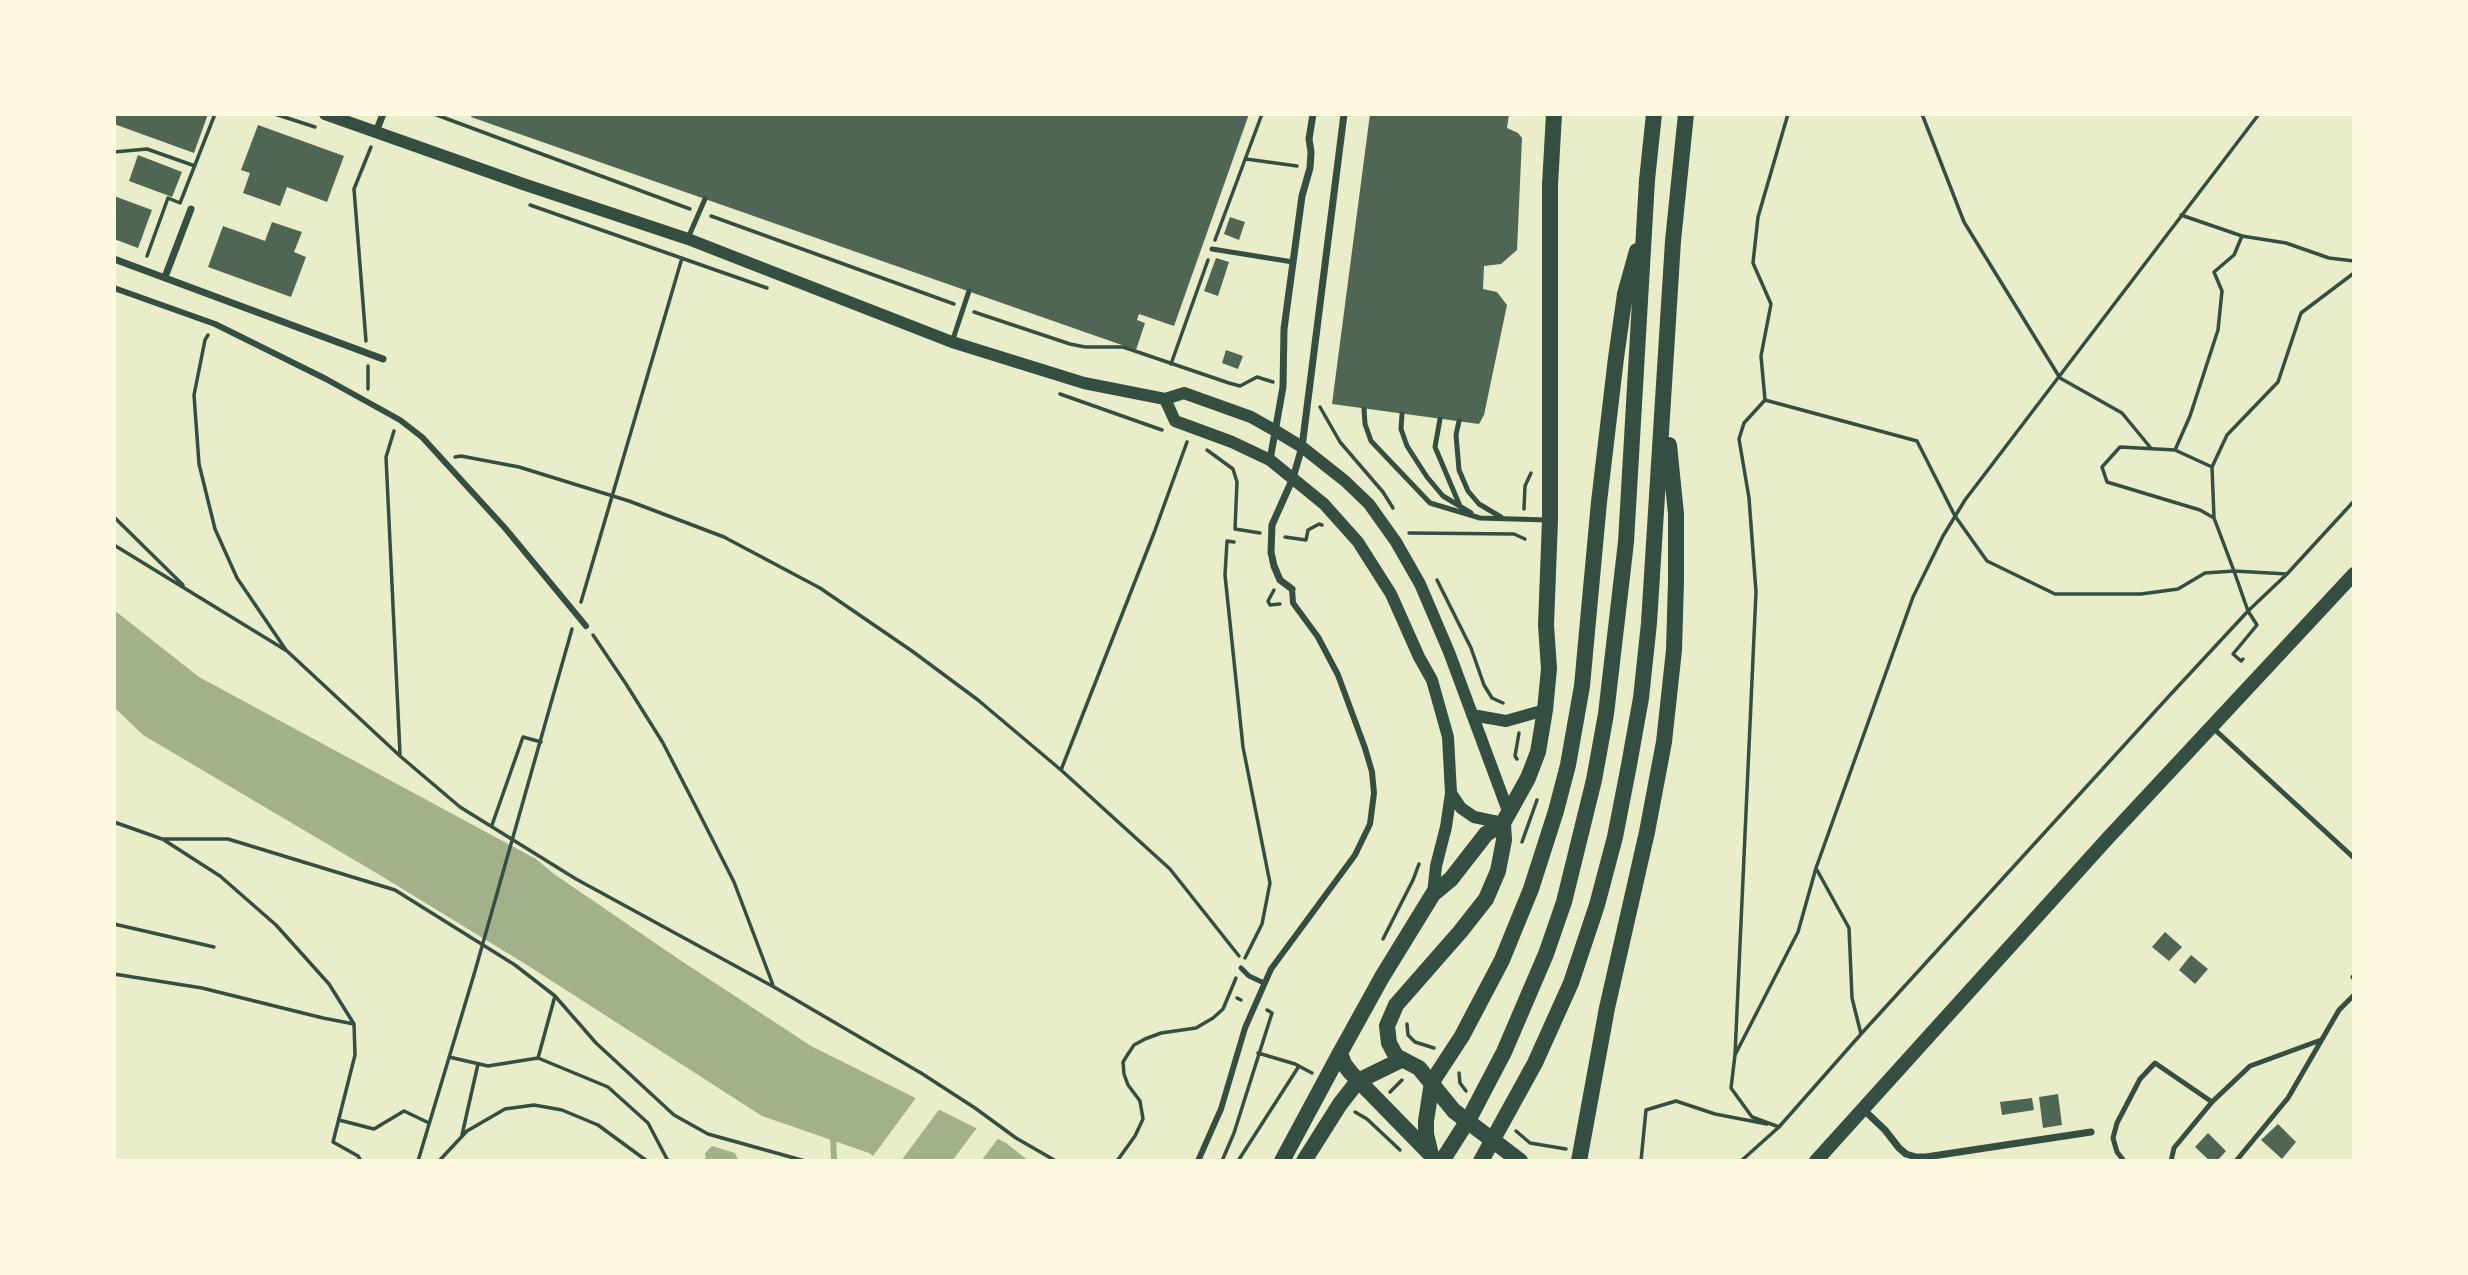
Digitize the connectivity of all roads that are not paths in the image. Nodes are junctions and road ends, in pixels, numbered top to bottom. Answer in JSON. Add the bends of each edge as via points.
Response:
{"nodes":[{"id":1,"x":325,"y":114,"type":"edge"},
{"id":2,"x":383,"y":114,"type":"edge"},
{"id":3,"x":1313,"y":114,"type":"edge"},
{"id":4,"x":1344,"y":114,"type":"edge"},
{"id":5,"x":1554,"y":114,"type":"edge"},
{"id":6,"x":1654,"y":114,"type":"edge"},
{"id":7,"x":1686,"y":114,"type":"edge"},
{"id":8,"x":376,"y":132,"type":"junction"},
{"id":9,"x":705,"y":199,"type":"dead end"},
{"id":10,"x":191,"y":209,"type":"dead end"},
{"id":11,"x":1645,"y":218,"type":"junction"},
{"id":12,"x":688,"y":239,"type":"junction"},
{"id":13,"x":1212,"y":249,"type":"dead end"},
{"id":14,"x":114,"y":259,"type":"edge"},
{"id":15,"x":1293,"y":262,"type":"junction"},
{"id":16,"x":165,"y":277,"type":"junction"},
{"id":17,"x":114,"y":288,"type":"edge"},
{"id":18,"x":969,"y":291,"type":"dead end"},
{"id":19,"x":952,"y":342,"type":"junction"},
{"id":20,"x":383,"y":359,"type":"dead end"},
{"id":21,"x":1664,"y":394,"type":"junction"},
{"id":22,"x":1165,"y":399,"type":"junction"},
{"id":23,"x":1364,"y":409,"type":"dead end"},
{"id":24,"x":1402,"y":414,"type":"dead end"},
{"id":25,"x":1440,"y":419,"type":"dead end"},
{"id":26,"x":1459,"y":421,"type":"dead end"},
{"id":27,"x":1274,"y":430,"type":"junction"},
{"id":28,"x":1302,"y":447,"type":"junction"},
{"id":29,"x":1270,"y":460,"type":"junction"},
{"id":30,"x":1293,"y":478,"type":"junction"},
{"id":31,"x":1460,"y":506,"type":"junction"},
{"id":32,"x":1480,"y":518,"type":"junction"},
{"id":33,"x":1503,"y":519,"type":"junction"},
{"id":34,"x":1550,"y":520,"type":"junction"},
{"id":35,"x":2354,"y":574,"type":"edge"},
{"id":36,"x":1292,"y":589,"type":"joint"},
{"id":37,"x":586,"y":626,"type":"road end"},
{"id":38,"x":1545,"y":709,"type":"junction"},
{"id":39,"x":1472,"y":715,"type":"junction"},
{"id":40,"x":2213,"y":728,"type":"junction"},
{"id":41,"x":1451,"y":793,"type":"junction"},
{"id":42,"x":1505,"y":817,"type":"junction"},
{"id":43,"x":2354,"y":858,"type":"edge"},
{"id":44,"x":1433,"y":894,"type":"junction"},
{"id":45,"x":1242,"y":964,"type":"road end"},
{"id":46,"x":1264,"y":983,"type":"junction"},
{"id":47,"x":2354,"y":995,"type":"edge"},
{"id":48,"x":2321,"y":1040,"type":"junction"},
{"id":49,"x":1340,"y":1053,"type":"junction"},
{"id":50,"x":1401,"y":1060,"type":"junction"},
{"id":51,"x":1358,"y":1082,"type":"junction"},
{"id":52,"x":1432,"y":1082,"type":"junction"},
{"id":53,"x":2212,"y":1102,"type":"junction"},
{"id":54,"x":1864,"y":1110,"type":"junction"},
{"id":55,"x":2091,"y":1132,"type":"dead end"},
{"id":56,"x":1437,"y":1160,"type":"edge"},
{"id":57,"x":1198,"y":1161,"type":"edge"},
{"id":58,"x":1282,"y":1161,"type":"edge"},
{"id":59,"x":1304,"y":1161,"type":"edge"},
{"id":60,"x":1481,"y":1161,"type":"edge"},
{"id":61,"x":1520,"y":1161,"type":"edge"},
{"id":62,"x":1579,"y":1161,"type":"edge"},
{"id":63,"x":1816,"y":1161,"type":"edge"},
{"id":64,"x":2124,"y":1161,"type":"edge"},
{"id":65,"x":2171,"y":1161,"type":"edge"},
{"id":66,"x":2236,"y":1161,"type":"edge"}],
"edges":[{"from":1,"to":8,"type":"street"},
{"from":2,"to":8,"type":"street"},
{"from":3,"to":15,"type":"street","via":[[1310,168]]},
{"from":4,"to":28,"type":"street"},
{"from":5,"to":34,"type":"main road"},
{"from":6,"to":11,"type":"main road"},
{"from":7,"to":21,"type":"main road"},
{"from":8,"to":12,"type":"street"},
{"from":9,"to":12,"type":"lane"},
{"from":10,"to":16,"type":"street"},
{"from":11,"to":52,"type":"main road","via":[[1623,307],[1584,663],[1568,765],[1531,889],[1502,960]]},
{"from":11,"to":56,"type":"main road","via":[[1626,542],[1611,675],[1581,840],[1560,915],[1518,1020],[1487,1085]]},
{"from":12,"to":19,"type":"street"},
{"from":13,"to":15,"type":"lane"},
{"from":14,"to":16,"type":"street"},
{"from":15,"to":27,"type":"street","via":[[1284,329],[1283,387]]},
{"from":16,"to":20,"type":"street"},
{"from":17,"to":37,"type":"street","via":[[215,324],[400,420],[443,459]]},
{"from":18,"to":19,"type":"lane"},
{"from":19,"to":22,"type":"street","via":[[1055,375]]},
{"from":21,"to":60,"type":"main road","via":[[1641,698],[1615,837],[1571,983]]},
{"from":21,"to":62,"type":"main road","via":[[1676,514],[1674,650],[1668,708],[1652,810],[1607,1008]]},
{"from":22,"to":27,"type":"street","via":[[1184,393]]},
{"from":22,"to":29,"type":"street","via":[[1175,421]]},
{"from":23,"to":32,"type":"lane","via":[[1371,441],[1430,503]]},
{"from":24,"to":31,"type":"lane","via":[[1407,446],[1443,496]]},
{"from":25,"to":31,"type":"lane","via":[[1435,447]]},
{"from":26,"to":33,"type":"lane","via":[[1459,470],[1468,491]]},
{"from":27,"to":28,"type":"street"},
{"from":27,"to":29,"type":"street"},
{"from":28,"to":30,"type":"street"},
{"from":28,"to":39,"type":"street","via":[[1369,504],[1396,542],[1420,584]]},
{"from":29,"to":30,"type":"street"},
{"from":30,"to":36,"type":"street","via":[[1273,519],[1271,552],[1280,580]]},
{"from":30,"to":41,"type":"street","via":[[1349,531],[1391,594],[1432,680],[1448,737]]},
{"from":31,"to":32,"type":"lane"},
{"from":32,"to":33,"type":"lane"},
{"from":33,"to":34,"type":"lane"},
{"from":34,"to":38,"type":"main road"},
{"from":35,"to":40,"type":"main road"},
{"from":36,"to":46,"type":"street","via":[[1293,603],[1338,675],[1372,772],[1373,804],[1360,846]]},
{"from":38,"to":39,"type":"street","via":[[1506,721]]},
{"from":38,"to":42,"type":"main road","via":[[1534,764]]},
{"from":39,"to":42,"type":"street"},
{"from":40,"to":43,"type":"lane"},
{"from":40,"to":54,"type":"main road"},
{"from":41,"to":42,"type":"street","via":[[1474,817]]},
{"from":41,"to":44,"type":"street"},
{"from":42,"to":44,"type":"main road"},
{"from":42,"to":50,"type":"main road","via":[[1500,860],[1486,899],[1396,1005],[1387,1026],[1393,1053]]},
{"from":44,"to":49,"type":"main road"},
{"from":45,"to":46,"type":"lane","via":[[1249,976]]},
{"from":46,"to":57,"type":"street"},
{"from":47,"to":48,"type":"lane"},
{"from":48,"to":53,"type":"lane","via":[[2250,1066]]},
{"from":48,"to":66,"type":"lane","via":[[2288,1098]]},
{"from":49,"to":51,"type":"main road"},
{"from":49,"to":58,"type":"main road"},
{"from":50,"to":51,"type":"main road"},
{"from":50,"to":52,"type":"main road","via":[[1419,1068]]},
{"from":51,"to":56,"type":"main road"},
{"from":51,"to":59,"type":"main road"},
{"from":52,"to":56,"type":"main road","via":[[1426,1134]]},
{"from":52,"to":61,"type":"main road","via":[[1454,1111]]},
{"from":53,"to":64,"type":"lane","via":[[2155,1063],[2140,1079],[2116,1123],[2113,1138]]},
{"from":53,"to":65,"type":"lane","via":[[2174,1148]]},
{"from":54,"to":55,"type":"street","via":[[1899,1148],[1916,1157]]},
{"from":54,"to":63,"type":"main road"}]}
